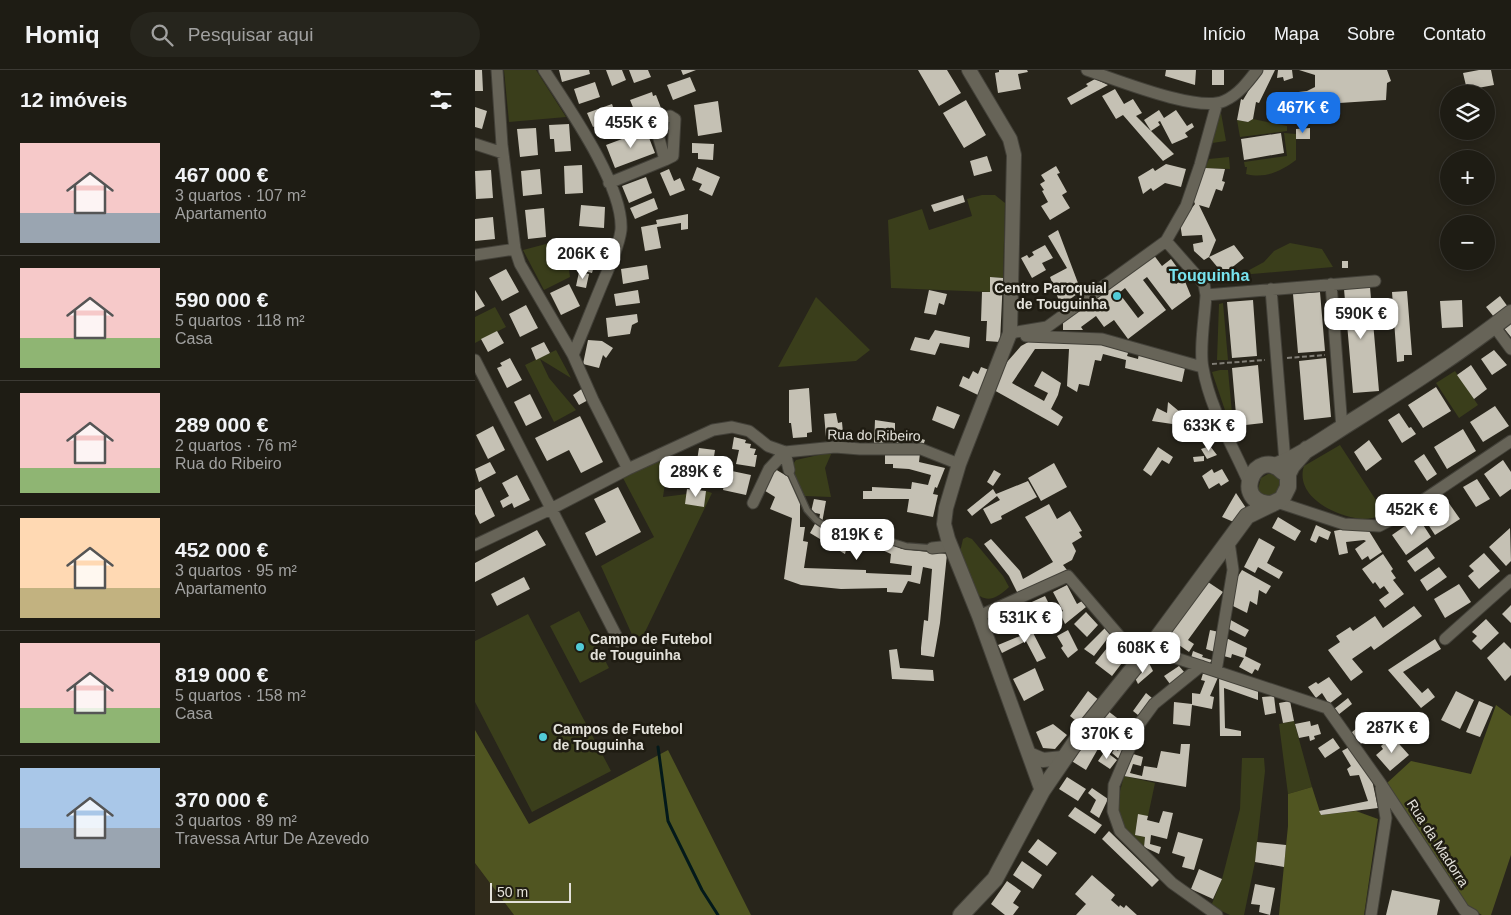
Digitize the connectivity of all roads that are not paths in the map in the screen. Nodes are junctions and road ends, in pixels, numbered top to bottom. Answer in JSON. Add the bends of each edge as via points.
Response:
{"nodes":[{"id":1,"x":497,"y":70,"type":"edge"},
{"id":2,"x":544,"y":70,"type":"edge"},
{"id":3,"x":969,"y":70,"type":"edge"},
{"id":4,"x":1087,"y":70,"type":"edge"},
{"id":5,"x":1257,"y":70,"type":"edge"},
{"id":6,"x":1217,"y":103,"type":"junction"},
{"id":7,"x":475,"y":144,"type":"edge"},
{"id":8,"x":503,"y":152,"type":"junction"},
{"id":9,"x":665,"y":160,"type":"dead end"},
{"id":10,"x":609,"y":183,"type":"junction"},
{"id":11,"x":1166,"y":241,"type":"junction"},
{"id":12,"x":515,"y":249,"type":"junction"},
{"id":13,"x":475,"y":255,"type":"edge"},
{"id":14,"x":1375,"y":281,"type":"dead end"},
{"id":15,"x":1331,"y":284,"type":"junction"},
{"id":16,"x":1271,"y":289,"type":"junction"},
{"id":17,"x":1206,"y":295,"type":"junction"},
{"id":18,"x":1511,"y":313,"type":"edge"},
{"id":19,"x":1494,"y":326,"type":"junction"},
{"id":20,"x":1010,"y":333,"type":"junction"},
{"id":21,"x":1511,"y":349,"type":"edge"},
{"id":22,"x":573,"y":355,"type":"junction"},
{"id":23,"x":475,"y":360,"type":"edge"},
{"id":24,"x":1202,"y":367,"type":"junction"},
{"id":25,"x":1342,"y":428,"type":"junction"},
{"id":26,"x":1511,"y":441,"type":"edge"},
{"id":27,"x":1234,"y":448,"type":"junction"},
{"id":28,"x":1307,"y":449,"type":"junction"},
{"id":29,"x":785,"y":452,"type":"junction"},
{"id":30,"x":959,"y":464,"type":"junction"},
{"id":31,"x":1275,"y":465,"type":"junction"},
{"id":32,"x":628,"y":469,"type":"junction"},
{"id":33,"x":789,"y":470,"type":"joint"},
{"id":34,"x":1288,"y":484,"type":"junction"},
{"id":35,"x":1249,"y":486,"type":"junction"},
{"id":36,"x":753,"y":503,"type":"dead end"},
{"id":37,"x":1274,"y":503,"type":"junction"},
{"id":38,"x":551,"y":510,"type":"junction"},
{"id":39,"x":1308,"y":512,"type":"junction"},
{"id":40,"x":1247,"y":516,"type":"junction"},
{"id":41,"x":1229,"y":542,"type":"junction"},
{"id":42,"x":475,"y":545,"type":"edge"},
{"id":43,"x":951,"y":546,"type":"junction"},
{"id":44,"x":932,"y":548,"type":"joint"},
{"id":45,"x":1511,"y":580,"type":"edge"},
{"id":46,"x":979,"y":616,"type":"junction"},
{"id":47,"x":1445,"y":638,"type":"dead end"},
{"id":48,"x":620,"y":643,"type":"dead end"},
{"id":49,"x":1145,"y":655,"type":"junction"},
{"id":50,"x":1201,"y":666,"type":"junction"},
{"id":51,"x":1215,"y":671,"type":"junction"},
{"id":52,"x":1029,"y":754,"type":"junction"},
{"id":53,"x":1063,"y":758,"type":"junction"},
{"id":54,"x":1381,"y":784,"type":"junction"},
{"id":55,"x":1042,"y":792,"type":"junction"},
{"id":56,"x":961,"y":915,"type":"edge"},
{"id":57,"x":1217,"y":915,"type":"edge"},
{"id":58,"x":1371,"y":915,"type":"edge"},
{"id":59,"x":1473,"y":915,"type":"edge"}],
"edges":[{"from":1,"to":8,"type":"street"},
{"from":2,"to":10,"type":"street","via":[[585,136]]},
{"from":3,"to":20,"type":"street","via":[[1010,139],[1014,155]]},
{"from":4,"to":6,"type":"street","via":[[1188,101]]},
{"from":5,"to":6,"type":"street","via":[[1246,86]]},
{"from":6,"to":11,"type":"street","via":[[1186,206]]},
{"from":7,"to":8,"type":"street"},
{"from":8,"to":12,"type":"street"},
{"from":9,"to":10,"type":"street"},
{"from":10,"to":22,"type":"street","via":[[621,230]]},
{"from":11,"to":17,"type":"street","via":[[1204,284]]},
{"from":11,"to":20,"type":"street","via":[[1047,327]]},
{"from":12,"to":13,"type":"street"},
{"from":12,"to":22,"type":"street","via":[[520,264]]},
{"from":14,"to":15,"type":"street"},
{"from":15,"to":16,"type":"street"},
{"from":15,"to":25,"type":"street"},
{"from":16,"to":17,"type":"street"},
{"from":16,"to":31,"type":"street"},
{"from":17,"to":24,"type":"street"},
{"from":18,"to":19,"type":"main road"},
{"from":19,"to":21,"type":"street"},
{"from":19,"to":25,"type":"main road","via":[[1451,359]]},
{"from":20,"to":24,"type":"street","via":[[1102,339]]},
{"from":20,"to":30,"type":"street"},
{"from":22,"to":32,"type":"street"},
{"from":23,"to":38,"type":"street"},
{"from":24,"to":27,"type":"street","via":[[1221,426]]},
{"from":25,"to":28,"type":"main road"},
{"from":26,"to":39,"type":"street","via":[[1404,513],[1379,526],[1344,524]]},
{"from":27,"to":31,"type":"street","via":[[1244,459]]},
{"from":27,"to":35,"type":"street"},
{"from":28,"to":31,"type":"main road"},
{"from":28,"to":34,"type":"main road","via":[[1295,461]]},
{"from":29,"to":30,"type":"street","name":"Rua do Ribeiro","via":[[835,447],[921,449]]},
{"from":29,"to":32,"type":"street","via":[[768,446],[749,431],[732,427],[713,430]]},
{"from":29,"to":33,"type":"street"},
{"from":29,"to":36,"type":"street","via":[[769,469]]},
{"from":30,"to":43,"type":"street","via":[[944,524]]},
{"from":31,"to":34,"type":"main road","via":[[1285,474]]},
{"from":31,"to":35,"type":"main road","via":[[1253,472]]},
{"from":32,"to":38,"type":"street"},
{"from":33,"to":44,"type":"lane","via":[[807,510],[833,532],[852,538],[880,538],[906,546]]},
{"from":34,"to":37,"type":"main road","via":[[1282,499]]},
{"from":34,"to":39,"type":"street","via":[[1297,502]]},
{"from":35,"to":37,"type":"main road","via":[[1260,502]]},
{"from":35,"to":40,"type":"main road"},
{"from":37,"to":39,"type":"street"},
{"from":37,"to":40,"type":"main road"},
{"from":38,"to":42,"type":"street"},
{"from":38,"to":48,"type":"street"},
{"from":40,"to":41,"type":"main road"},
{"from":41,"to":49,"type":"main road"},
{"from":41,"to":51,"type":"street","via":[[1233,570]]},
{"from":43,"to":44,"type":"street"},
{"from":43,"to":46,"type":"street"},
{"from":45,"to":47,"type":"street"},
{"from":46,"to":49,"type":"street","via":[[1068,576]]},
{"from":46,"to":52,"type":"street"},
{"from":49,"to":50,"type":"street","name":"Rua da Madorra"},
{"from":49,"to":53,"type":"main road"},
{"from":50,"to":51,"type":"street","name":"Rua da Madorra"},
{"from":50,"to":57,"type":"street","via":[[1153,704],[1140,723],[1114,785],[1113,811],[1120,831],[1165,877]]},
{"from":51,"to":54,"type":"street","name":"Rua da Madorra","via":[[1327,708]]},
{"from":52,"to":53,"type":"street","via":[[1043,760]]},
{"from":52,"to":55,"type":"street"},
{"from":53,"to":55,"type":"main road"},
{"from":54,"to":58,"type":"street","via":[[1386,818]]},
{"from":54,"to":59,"type":"street","name":"Rua da Madorra","via":[[1464,910]]},
{"from":55,"to":56,"type":"main road","via":[[995,879]]}]}
